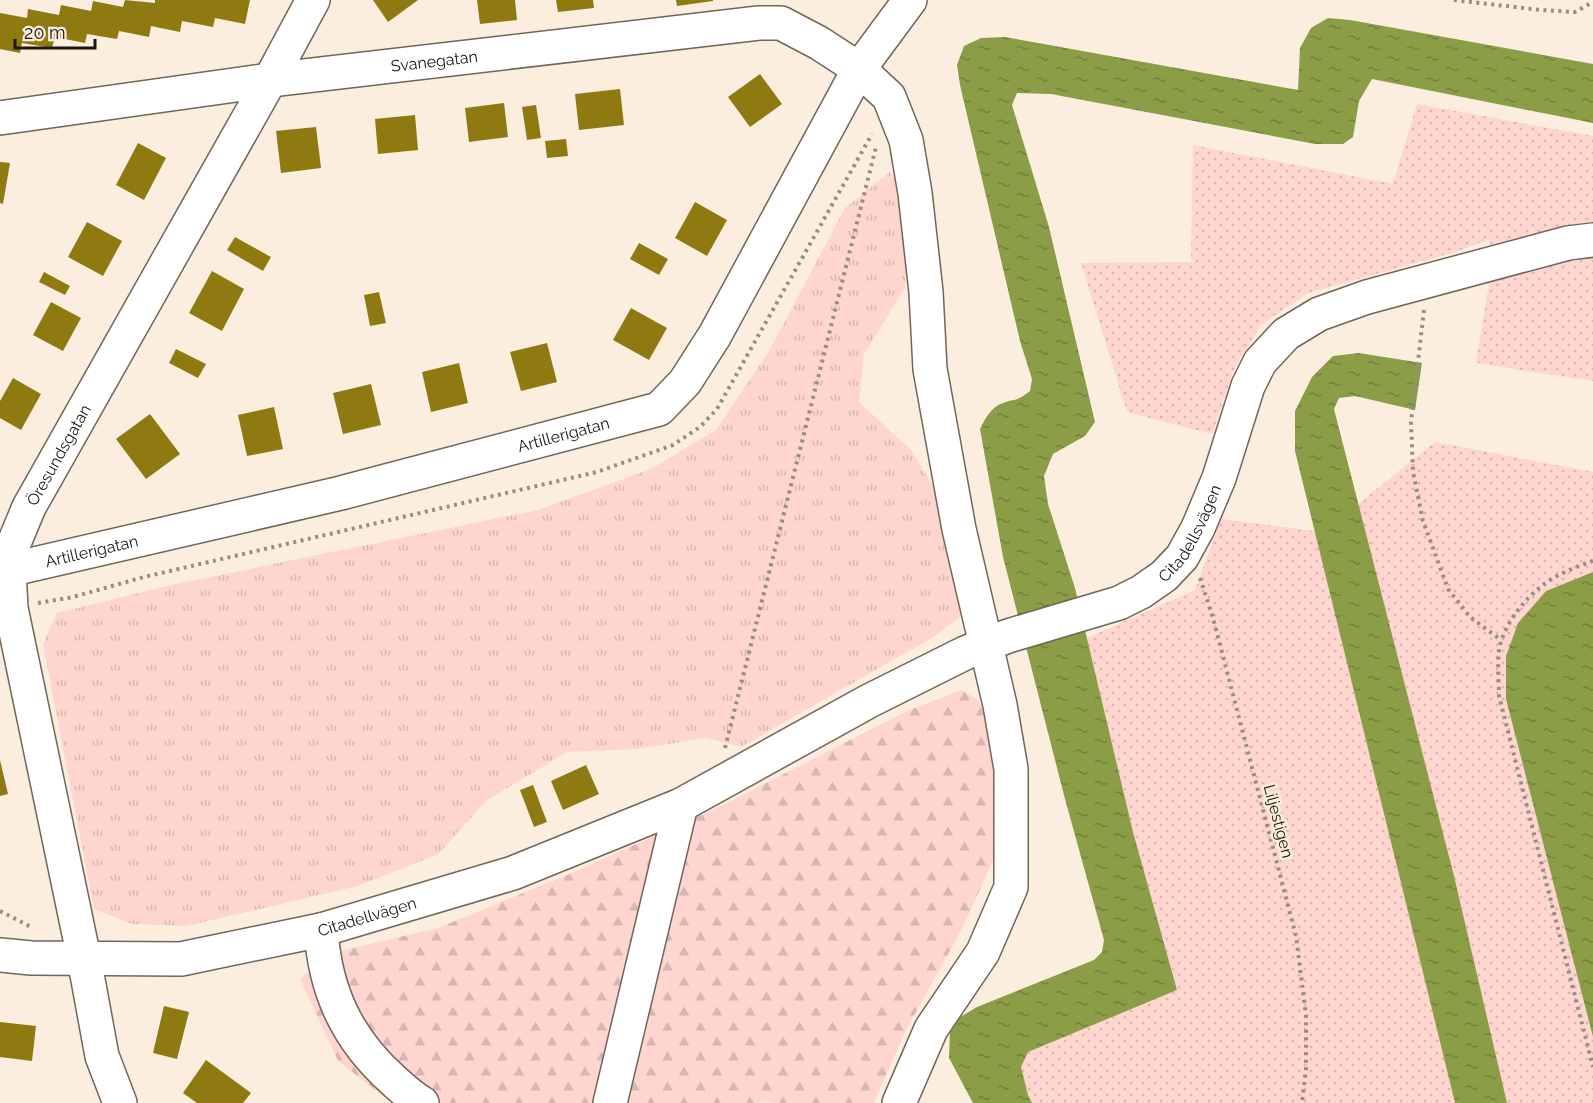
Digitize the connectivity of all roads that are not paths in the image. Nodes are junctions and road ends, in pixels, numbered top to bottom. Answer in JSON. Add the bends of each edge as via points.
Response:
{"nodes":[{"id":1,"x":313,"y":0,"type":"edge"},
{"id":2,"x":910,"y":0,"type":"edge"},
{"id":3,"x":859,"y":69,"type":"junction"},
{"id":4,"x":270,"y":80,"type":"junction"},
{"id":5,"x":0,"y":118,"type":"edge"},
{"id":6,"x":1593,"y":240,"type":"edge"},
{"id":7,"x":4,"y":571,"type":"edge"},
{"id":8,"x":997,"y":640,"type":"junction"},
{"id":9,"x":715,"y":786,"type":"joint"},
{"id":10,"x":681,"y":805,"type":"junction"},
{"id":11,"x":321,"y":930,"type":"junction"},
{"id":12,"x":0,"y":955,"type":"edge"},
{"id":13,"x":84,"y":958,"type":"junction"},
{"id":14,"x":120,"y":1103,"type":"edge"},
{"id":15,"x":422,"y":1103,"type":"edge"},
{"id":16,"x":610,"y":1103,"type":"edge"},
{"id":17,"x":899,"y":1103,"type":"edge"}],
"edges":[{"from":1,"to":4,"type":"street","name":"Öresundsgatan"},
{"from":2,"to":3,"type":"street","name":"Artillerigatan"},
{"from":3,"to":4,"type":"street","name":"Svanegatan","via":[[780,23],[759,23]]},
{"from":3,"to":7,"type":"street","name":"Artillerigatan","via":[[715,335],[685,382],[659,409],[341,493]]},
{"from":3,"to":8,"type":"street","name":"Svanegatan","via":[[889,97],[906,140],[926,292],[930,369],[959,529]]},
{"from":4,"to":5,"type":"street","name":"Svanegatan"},
{"from":4,"to":7,"type":"street","name":"Öresundsgatan","via":[[29,507]]},
{"from":6,"to":8,"type":"street","name":"Citadellsvägen","via":[[1568,243],[1367,297],[1319,314],[1286,334],[1260,362],[1248,386],[1219,478],[1182,557],[1141,592],[1094,612]]},
{"from":7,"to":13,"type":"street","name":"Öresundsgatan"},
{"from":8,"to":9,"type":"street","name":"Citadellsvägen","via":[[869,701]]},
{"from":8,"to":17,"type":"street","name":"Svanegatan","via":[[1000,705],[1011,769],[1011,887],[983,952],[931,1029]]},
{"from":9,"to":10,"type":"street","name":"Citadellvägen"},
{"from":10,"to":11,"type":"street","name":"Citadellvägen","via":[[513,873]]},
{"from":10,"to":16,"type":"street"},
{"from":11,"to":13,"type":"street","name":"Citadellvägen","via":[[181,959]]},
{"from":11,"to":15,"type":"street","via":[[323,960],[334,999],[356,1040],[381,1069]]},
{"from":12,"to":13,"type":"street","name":"Citadellvägen"},
{"from":13,"to":14,"type":"street","name":"Öresundsgatan","via":[[102,1056]]}]}
